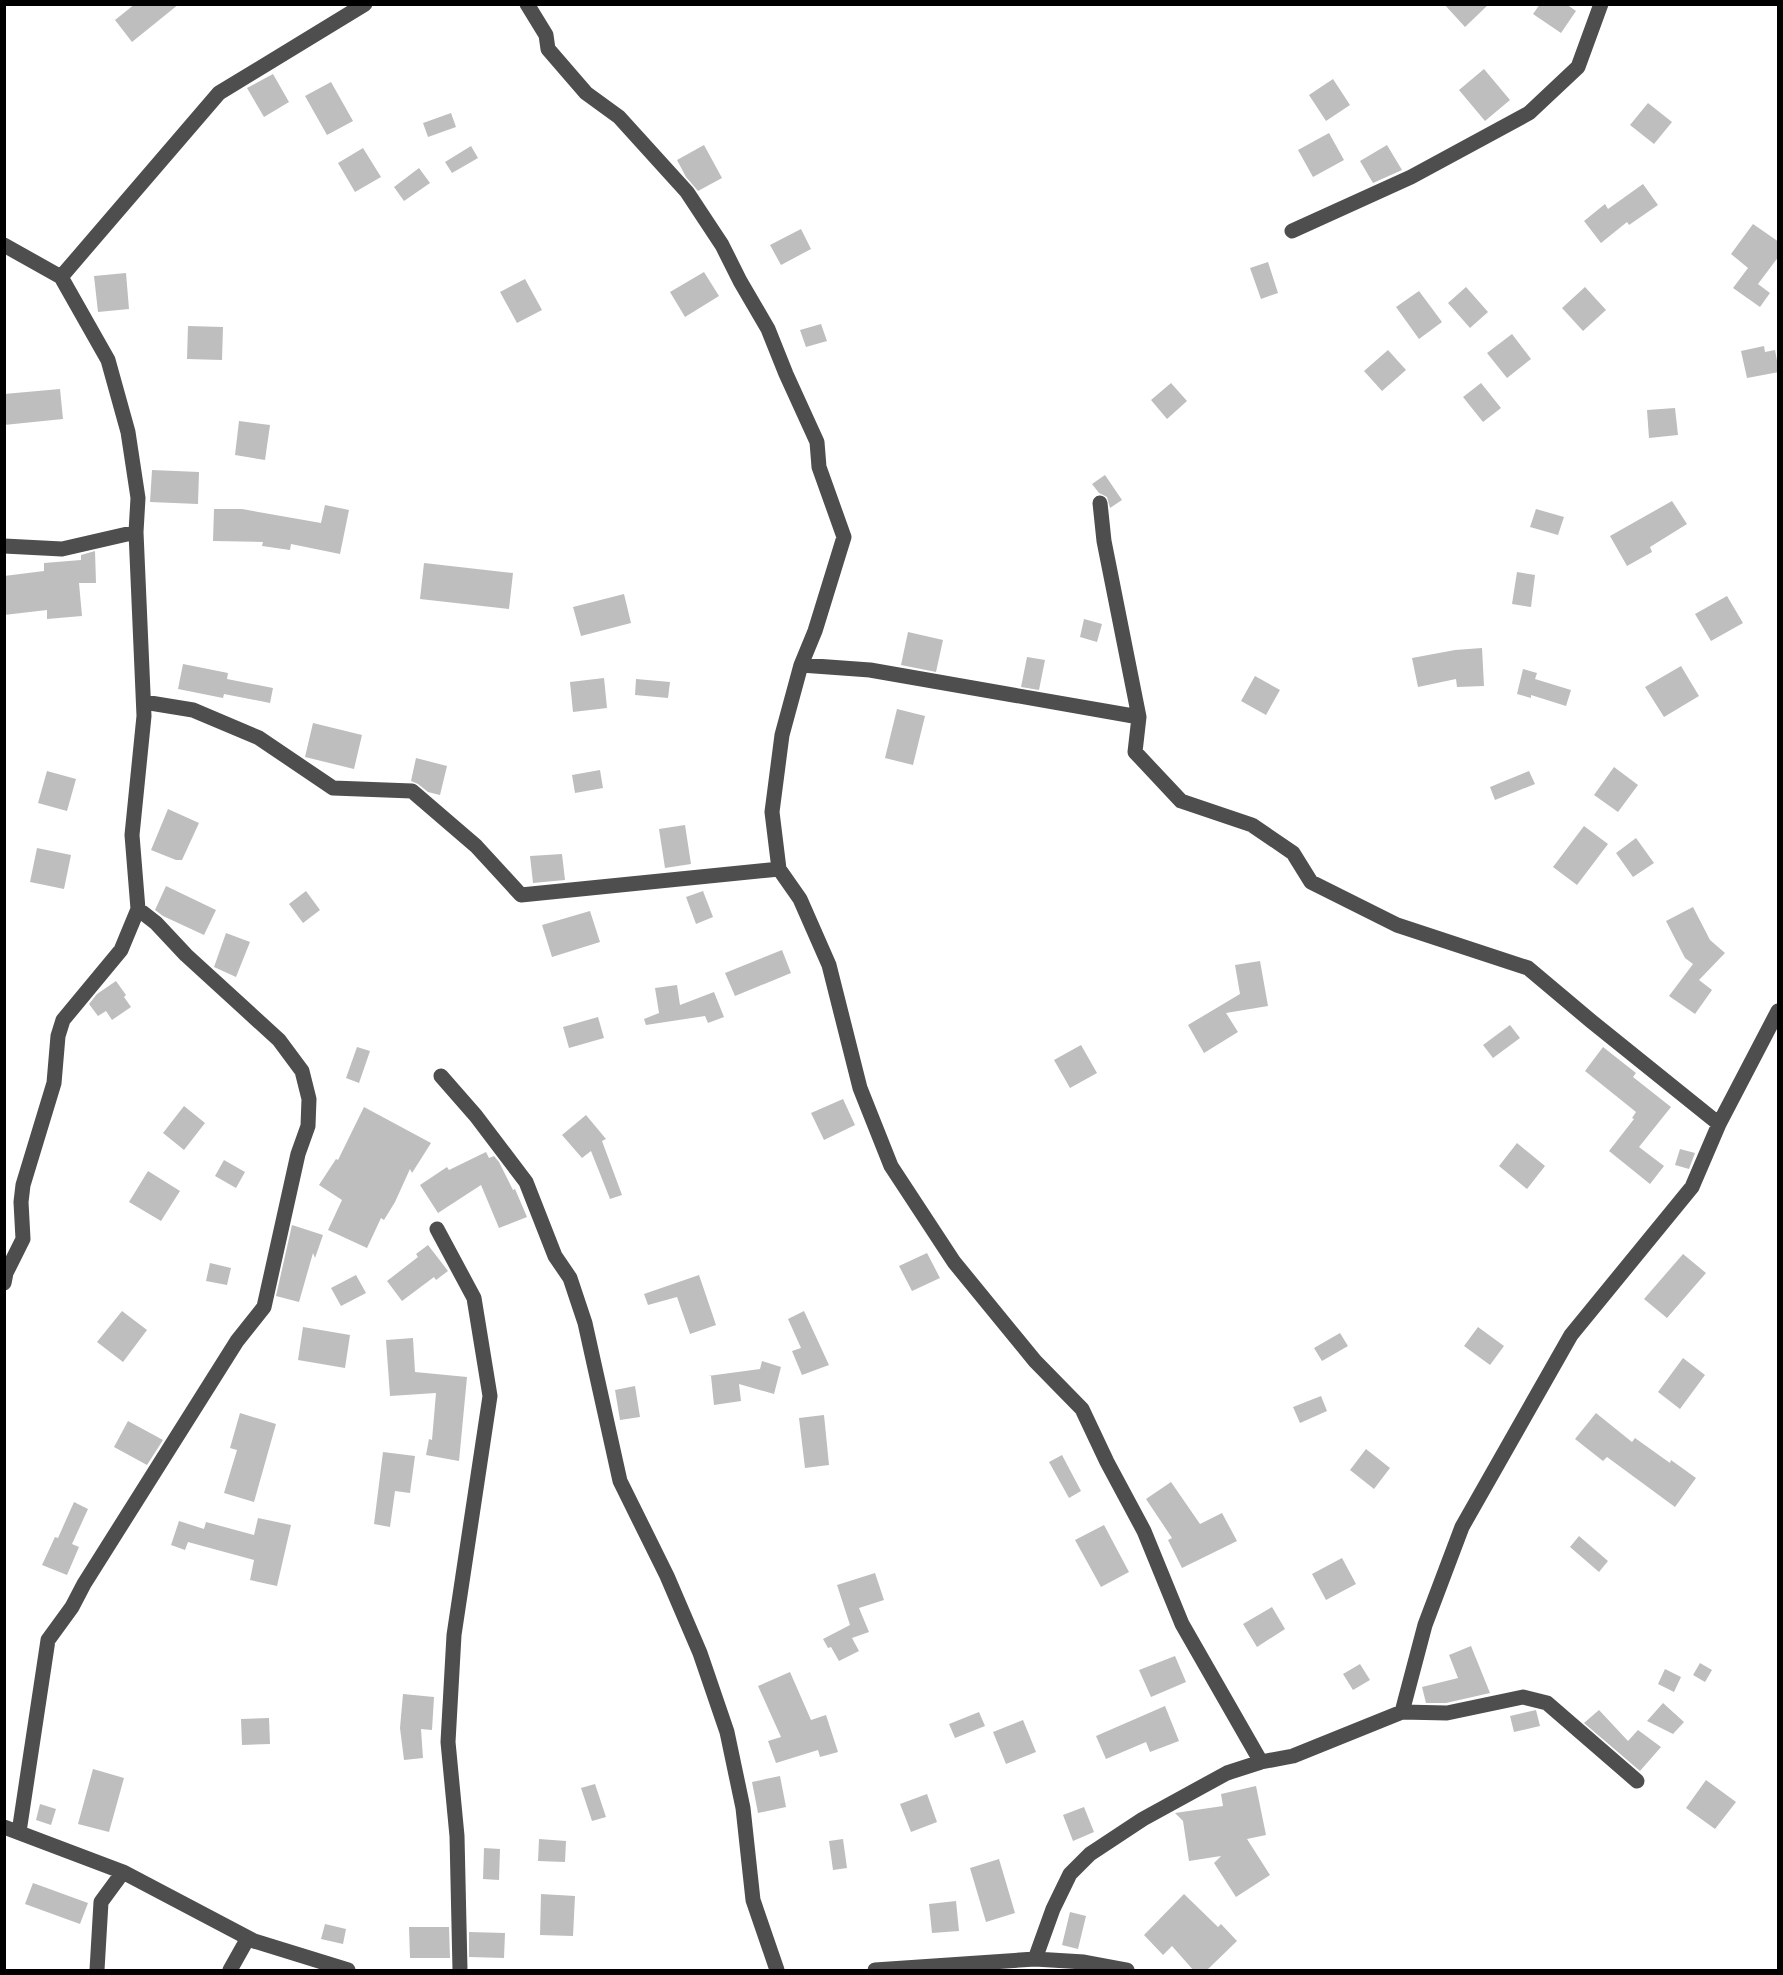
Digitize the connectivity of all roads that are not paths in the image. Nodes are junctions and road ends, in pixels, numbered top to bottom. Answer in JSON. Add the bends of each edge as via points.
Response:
{"nodes":[{"id":1,"x":365,"y":4,"type":"edge"},
{"id":2,"x":526,"y":4,"type":"edge"},
{"id":3,"x":1601,"y":4,"type":"edge"},
{"id":4,"x":1292,"y":231,"type":"dead end"},
{"id":5,"x":4,"y":245,"type":"edge"},
{"id":6,"x":61,"y":277,"type":"junction"},
{"id":7,"x":1100,"y":503,"type":"dead end"},
{"id":8,"x":136,"y":532,"type":"junction"},
{"id":9,"x":4,"y":546,"type":"edge"},
{"id":10,"x":801,"y":665,"type":"junction"},
{"id":11,"x":144,"y":702,"type":"junction"},
{"id":12,"x":1139,"y":717,"type":"junction"},
{"id":13,"x":779,"y":869,"type":"junction"},
{"id":14,"x":138,"y":909,"type":"junction"},
{"id":15,"x":1779,"y":1011,"type":"edge"},
{"id":16,"x":441,"y":1076,"type":"dead end"},
{"id":17,"x":1719,"y":1124,"type":"junction"},
{"id":18,"x":437,"y":1229,"type":"dead end"},
{"id":19,"x":4,"y":1283,"type":"edge"},
{"id":20,"x":1402,"y":1712,"type":"junction"},
{"id":21,"x":1261,"y":1762,"type":"junction"},
{"id":22,"x":1636,"y":1781,"type":"dead end"},
{"id":23,"x":12,"y":1829,"type":"edge"},
{"id":24,"x":123,"y":1872,"type":"junction"},
{"id":25,"x":248,"y":1938,"type":"junction"},
{"id":26,"x":1035,"y":1959,"type":"junction"},
{"id":27,"x":97,"y":1971,"type":"edge"},
{"id":28,"x":230,"y":1971,"type":"edge"},
{"id":29,"x":348,"y":1971,"type":"edge"},
{"id":30,"x":460,"y":1971,"type":"edge"},
{"id":31,"x":777,"y":1971,"type":"edge"},
{"id":32,"x":875,"y":1971,"type":"edge"},
{"id":33,"x":1127,"y":1971,"type":"edge"}],
"edges":[{"from":1,"to":6,"type":"street","via":[[219,93]]},
{"from":2,"to":10,"type":"street","via":[[546,35],[548,49],[586,93],[620,117],[687,192],[722,245],[768,329],[817,442],[819,467],[844,537]]},
{"from":3,"to":4,"type":"street","via":[[1578,67],[1529,113],[1411,177]]},
{"from":5,"to":6,"type":"street"},
{"from":6,"to":8,"type":"street","via":[[108,360],[138,498]]},
{"from":7,"to":12,"type":"street"},
{"from":8,"to":9,"type":"street","via":[[62,549]]},
{"from":8,"to":11,"type":"street"},
{"from":10,"to":12,"type":"street","via":[[870,670]]},
{"from":10,"to":13,"type":"street","via":[[782,735],[772,812]]},
{"from":11,"to":13,"type":"street","via":[[193,710],[259,738],[333,788],[412,791],[476,846],[520,895]]},
{"from":11,"to":14,"type":"street","via":[[132,835]]},
{"from":12,"to":17,"type":"street","via":[[1135,752],[1181,801],[1252,825],[1293,853],[1311,882],[1397,925],[1528,968]]},
{"from":13,"to":21,"type":"street","via":[[800,899],[829,965],[860,1088],[891,1167],[954,1262],[1035,1361],[1082,1409],[1144,1531],[1182,1624]]},
{"from":14,"to":19,"type":"street","via":[[122,950],[63,1020],[54,1083],[23,1185],[23,1239]]},
{"from":14,"to":23,"type":"street","via":[[279,1040],[302,1071],[309,1099],[308,1126],[298,1154],[264,1306],[237,1341],[48,1640]]},
{"from":15,"to":17,"type":"street"},
{"from":16,"to":31,"type":"street","via":[[526,1182],[555,1256],[570,1278],[585,1323],[620,1480],[696,1644],[727,1732],[743,1808],[753,1900]]},
{"from":17,"to":20,"type":"street","via":[[1692,1187],[1571,1335],[1462,1527],[1425,1625]]},
{"from":18,"to":30,"type":"street","via":[[474,1298],[490,1396],[454,1635],[448,1742],[457,1836]]},
{"from":20,"to":21,"type":"street","via":[[1293,1756]]},
{"from":20,"to":22,"type":"street","via":[[1447,1713],[1523,1697],[1547,1703]]},
{"from":21,"to":26,"type":"street","via":[[1227,1773],[1089,1854],[1070,1874]]},
{"from":23,"to":24,"type":"street"},
{"from":24,"to":25,"type":"street"},
{"from":24,"to":27,"type":"street","via":[[101,1902]]},
{"from":25,"to":28,"type":"street"},
{"from":25,"to":29,"type":"street"},
{"from":26,"to":32,"type":"street"},
{"from":26,"to":33,"type":"street","via":[[1084,1962]]}]}
